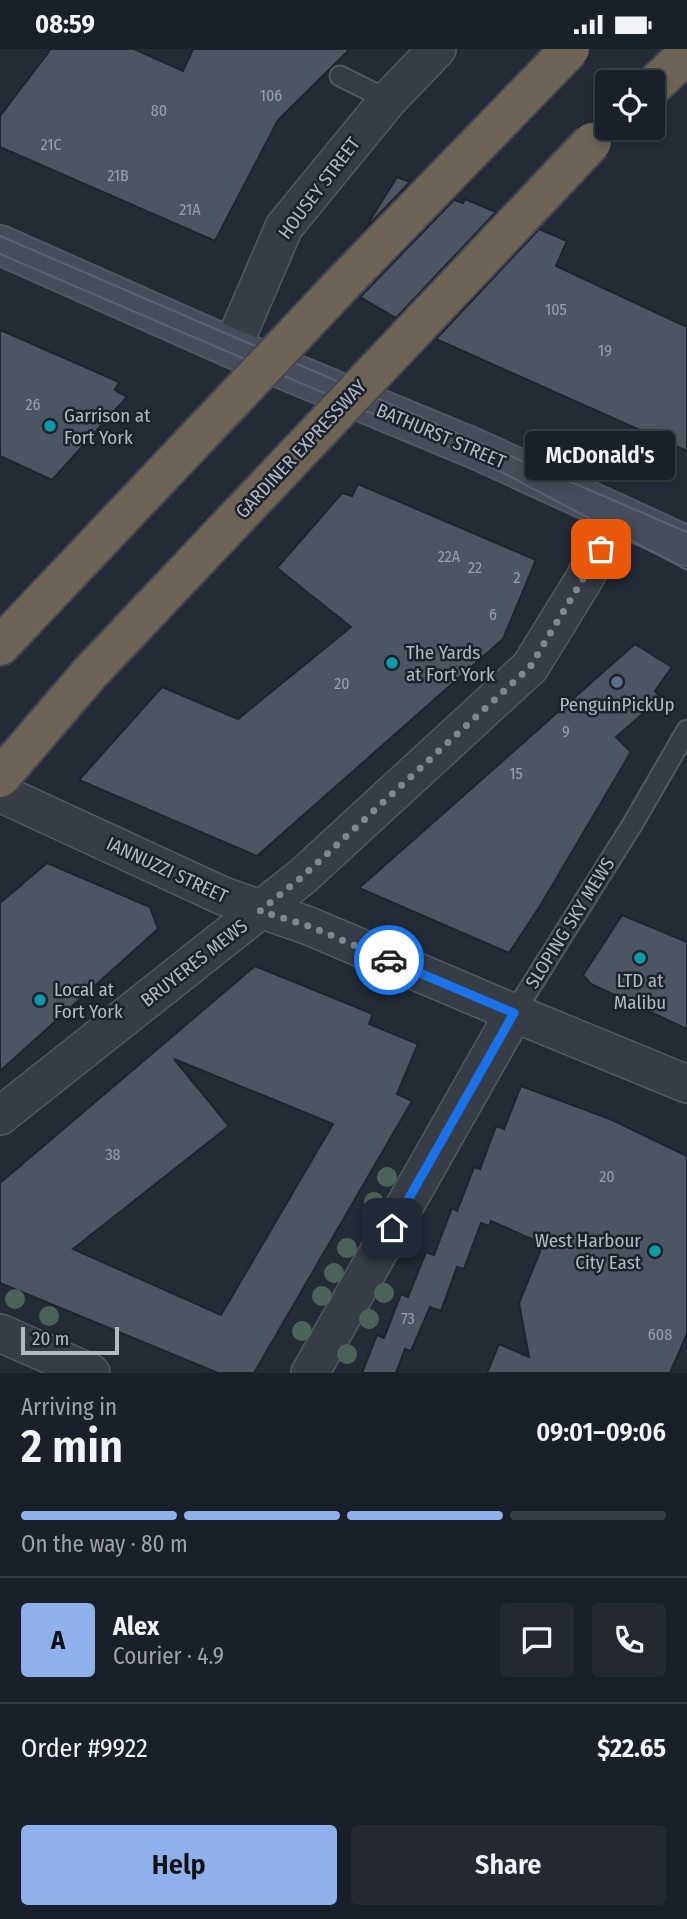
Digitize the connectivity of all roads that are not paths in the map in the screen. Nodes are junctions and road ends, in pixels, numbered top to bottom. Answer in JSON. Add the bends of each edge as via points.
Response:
{"nodes":[{"id":1,"x":437,"y":49,"type":"edge"},
{"id":2,"x":570,"y":49,"type":"edge"},
{"id":3,"x":673,"y":49,"type":"edge"},
{"id":4,"x":687,"y":54,"type":"edge"},
{"id":5,"x":655,"y":70,"type":"edge"},
{"id":6,"x":665,"y":75,"type":"edge"},
{"id":7,"x":340,"y":76,"type":"dead end"},
{"id":8,"x":388,"y":100,"type":"junction"},
{"id":9,"x":595,"y":139,"type":"edge"},
{"id":10,"x":0,"y":246,"type":"edge"},
{"id":11,"x":232,"y":348,"type":"junction"},
{"id":12,"x":619,"y":516,"type":"junction"},
{"id":13,"x":687,"y":546,"type":"edge"},
{"id":14,"x":0,"y":646,"type":"edge"},
{"id":15,"x":687,"y":730,"type":"edge"},
{"id":16,"x":0,"y":778,"type":"edge"},
{"id":17,"x":0,"y":793,"type":"edge"},
{"id":18,"x":260,"y":911,"type":"junction"},
{"id":19,"x":514,"y":1013,"type":"junction"},
{"id":20,"x":687,"y":1084,"type":"edge"},
{"id":21,"x":0,"y":1116,"type":"edge"},
{"id":22,"x":0,"y":1333,"type":"edge"},
{"id":23,"x":91,"y":1373,"type":"edge"},
{"id":24,"x":310,"y":1373,"type":"edge"}],
"edges":[{"from":1,"to":8,"type":"street","name":"HOUSEY STREET"},
{"from":2,"to":14,"type":"highway","bridge":true},
{"from":3,"to":5,"type":"highway"},
{"from":4,"to":6,"type":"highway"},
{"from":7,"to":8,"type":"lane"},
{"from":8,"to":11,"type":"street","name":"HOUSEY STREET","via":[[284,227]]},
{"from":9,"to":16,"type":"highway","name":"GARDINER EXPRESSWAY","bridge":true,"via":[[89,674]]},
{"from":10,"to":11,"type":"main road","name":"BATHURST STREET"},
{"from":11,"to":12,"type":"main road","name":"BATHURST STREET","via":[[478,450]]},
{"from":12,"to":13,"type":"main road","name":"BATHURST STREET"},
{"from":12,"to":18,"type":"street","name":"BRUYERES MEWS","via":[[530,667]]},
{"from":15,"to":19,"type":"lane","name":"SLOPING SKY MEWS"},
{"from":17,"to":18,"type":"street","name":"IANNUZZI STREET"},
{"from":18,"to":19,"type":"street","name":"IANNUZZI STREET","via":[[309,926]]},
{"from":18,"to":21,"type":"street","name":"BRUYERES MEWS"},
{"from":19,"to":20,"type":"street","name":"IANNUZZI STREET"},
{"from":19,"to":24,"type":"street","name":"SLOPING SKY MEWS"},
{"from":22,"to":23,"type":"street"}]}
